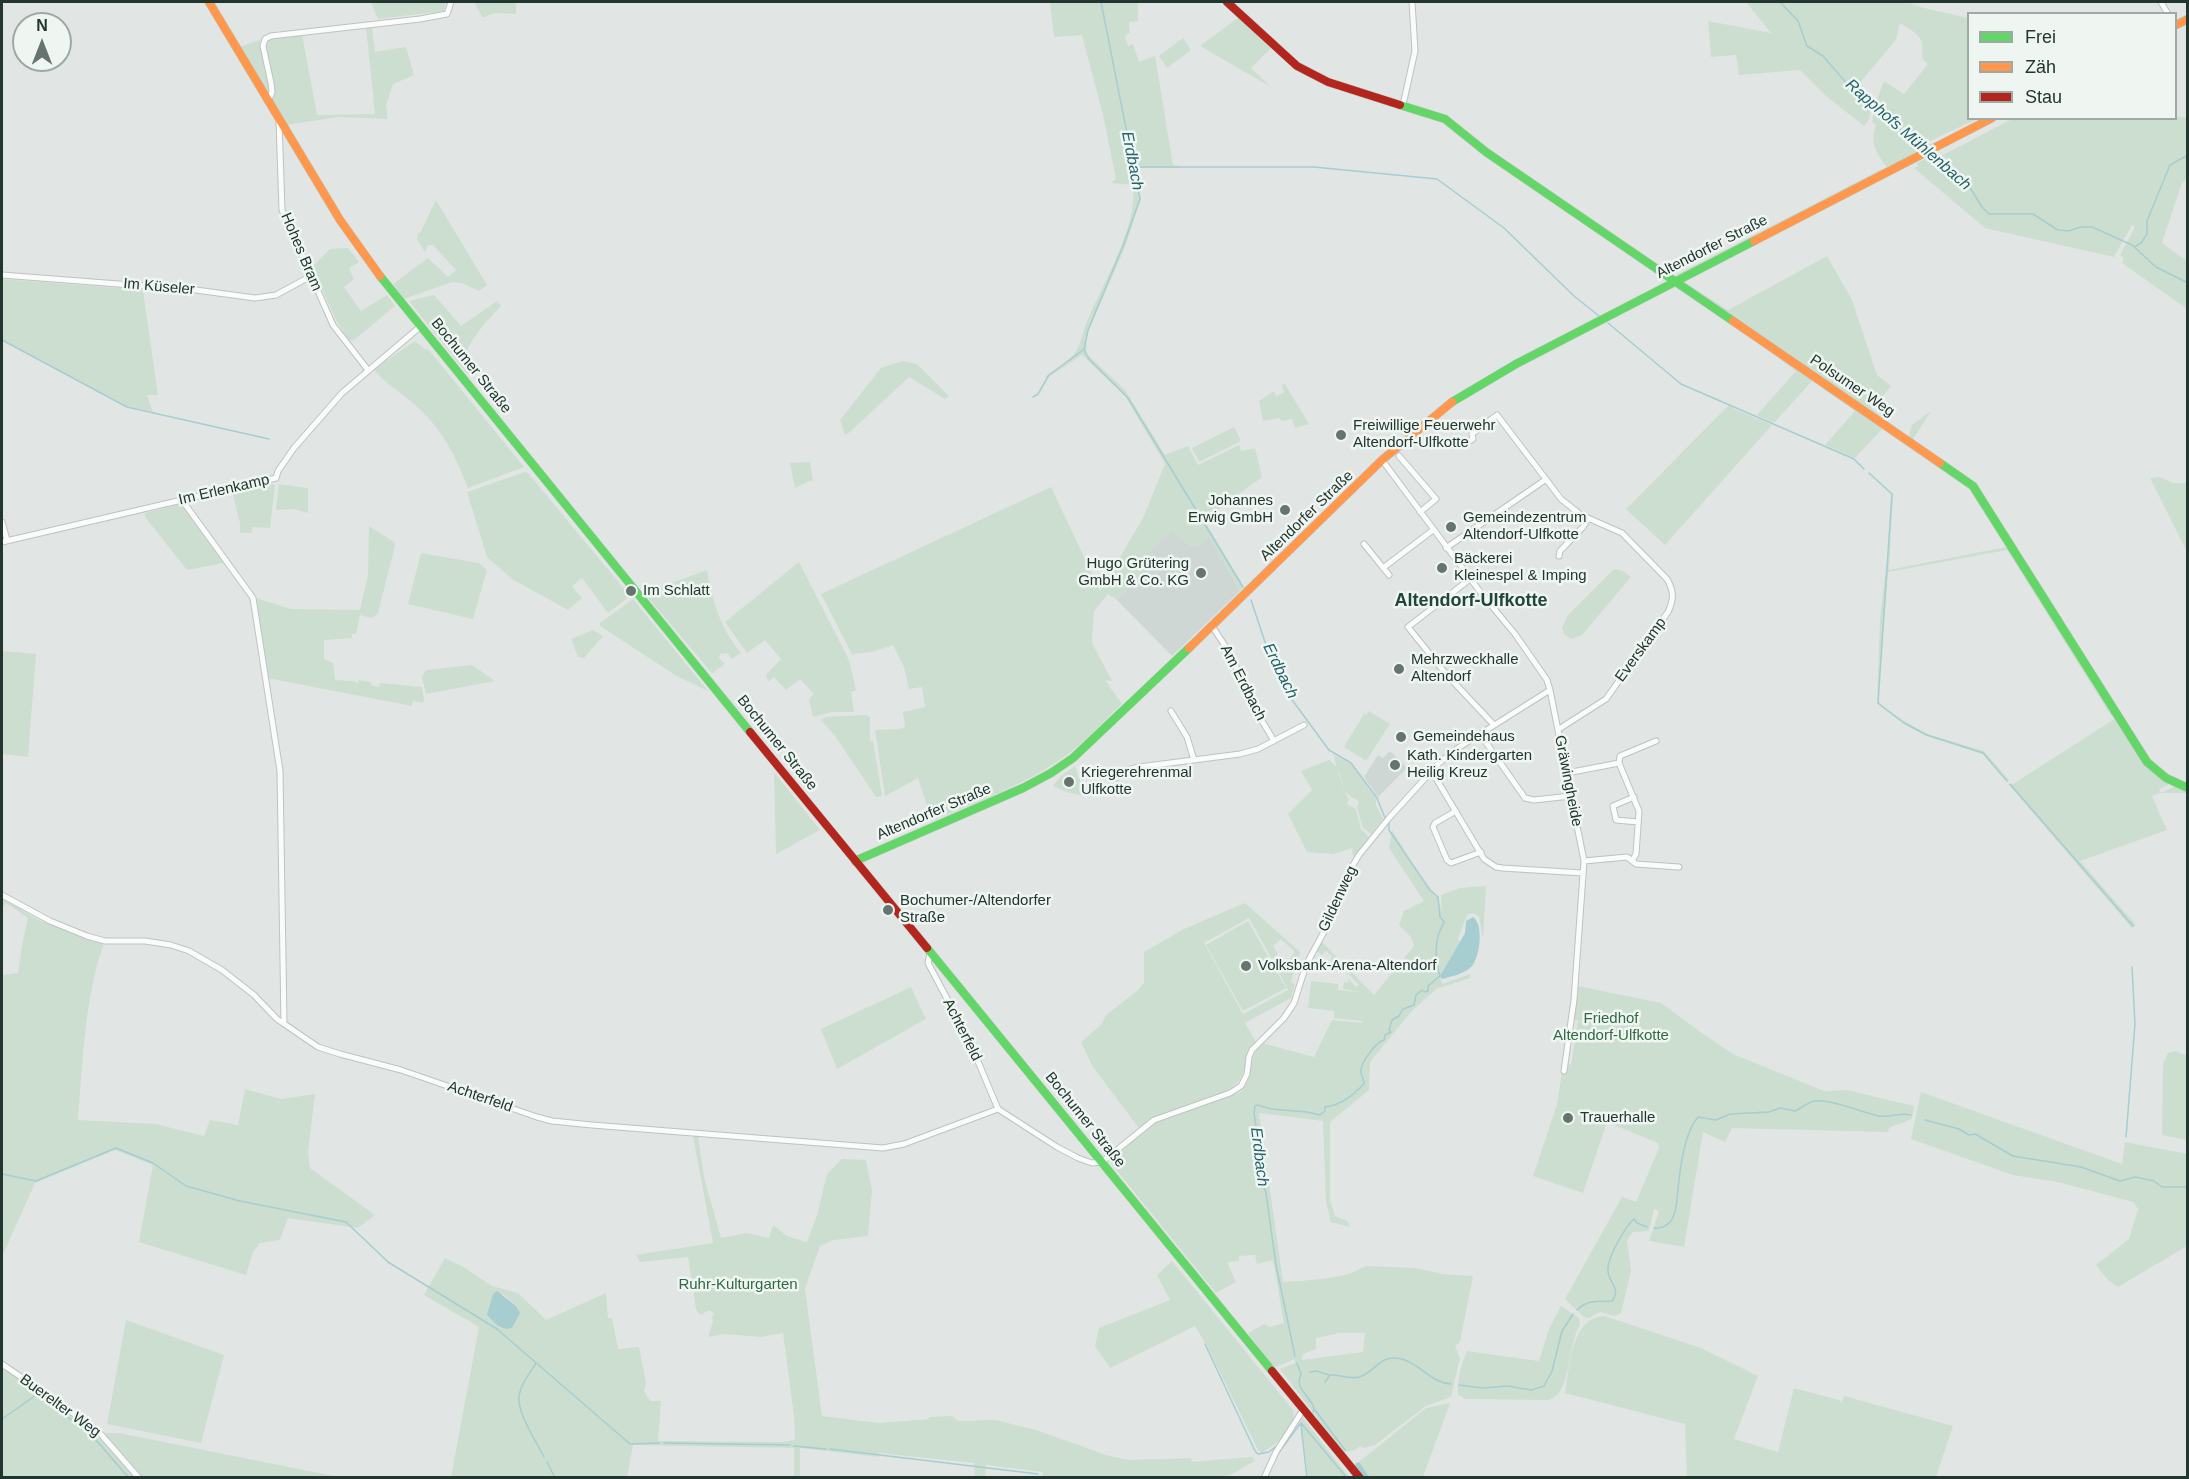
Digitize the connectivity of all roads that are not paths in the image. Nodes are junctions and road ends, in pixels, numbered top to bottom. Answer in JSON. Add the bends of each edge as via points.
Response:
{"nodes":[{"id":1,"x":209,"y":2,"type":"edge"},
{"id":2,"x":450,"y":2,"type":"edge"},
{"id":3,"x":1227,"y":2,"type":"edge"},
{"id":4,"x":1412,"y":2,"type":"edge"},
{"id":5,"x":268,"y":102,"type":"junction"},
{"id":6,"x":1404,"y":105,"type":"junction"},
{"id":7,"x":279,"y":120,"type":"junction"},
{"id":8,"x":1988,"y":120,"type":"edge"},
{"id":9,"x":2,"y":274,"type":"edge"},
{"id":10,"x":311,"y":276,"type":"junction"},
{"id":11,"x":1675,"y":282,"type":"junction"},
{"id":12,"x":420,"y":326,"type":"junction"},
{"id":13,"x":368,"y":370,"type":"junction"},
{"id":14,"x":1465,"y":444,"type":"dead end"},
{"id":15,"x":1399,"y":456,"type":"dead end"},
{"id":16,"x":1382,"y":460,"type":"junction"},
{"id":17,"x":1545,"y":480,"type":"junction"},
{"id":18,"x":182,"y":500,"type":"junction"},
{"id":19,"x":1420,"y":512,"type":"junction"},
{"id":20,"x":1588,"y":519,"type":"junction"},
{"id":21,"x":2,"y":522,"type":"edge"},
{"id":22,"x":1433,"y":530,"type":"junction"},
{"id":23,"x":4,"y":541,"type":"edge"},
{"id":24,"x":1364,"y":544,"type":"dead end"},
{"id":25,"x":1446,"y":548,"type":"junction"},
{"id":26,"x":1559,"y":556,"type":"dead end"},
{"id":27,"x":1383,"y":568,"type":"junction"},
{"id":28,"x":1389,"y":575,"type":"dead end"},
{"id":29,"x":1470,"y":579,"type":"junction"},
{"id":30,"x":1212,"y":626,"type":"junction"},
{"id":31,"x":1550,"y":690,"type":"junction"},
{"id":32,"x":1171,"y":711,"type":"dead end"},
{"id":33,"x":1304,"y":724,"type":"dead end"},
{"id":34,"x":1494,"y":725,"type":"junction"},
{"id":35,"x":1558,"y":729,"type":"junction"},
{"id":36,"x":1480,"y":734,"type":"junction"},
{"id":37,"x":1274,"y":741,"type":"junction"},
{"id":38,"x":1656,"y":741,"type":"dead end"},
{"id":39,"x":1194,"y":760,"type":"junction"},
{"id":40,"x":1619,"y":763,"type":"junction"},
{"id":41,"x":1431,"y":770,"type":"junction"},
{"id":42,"x":1567,"y":772,"type":"junction"},
{"id":43,"x":1116,"y":778,"type":"dead end"},
{"id":44,"x":2187,"y":788,"type":"edge"},
{"id":45,"x":1571,"y":796,"type":"junction"},
{"id":46,"x":1634,"y":797,"type":"junction"},
{"id":47,"x":1456,"y":811,"type":"junction"},
{"id":48,"x":1638,"y":822,"type":"junction"},
{"id":49,"x":1481,"y":852,"type":"junction"},
{"id":50,"x":855,"y":861,"type":"junction"},
{"id":51,"x":1584,"y":861,"type":"junction"},
{"id":52,"x":1632,"y":861,"type":"junction"},
{"id":53,"x":1679,"y":867,"type":"dead end"},
{"id":54,"x":1583,"y":873,"type":"junction"},
{"id":55,"x":2,"y":895,"type":"edge"},
{"id":56,"x":930,"y":951,"type":"junction"},
{"id":57,"x":284,"y":1024,"type":"junction"},
{"id":58,"x":1564,"y":1071,"type":"dead end"},
{"id":59,"x":998,"y":1109,"type":"junction"},
{"id":60,"x":1102,"y":1162,"type":"junction"},
{"id":61,"x":2,"y":1364,"type":"edge"},
{"id":62,"x":1303,"y":1410,"type":"junction"},
{"id":63,"x":139,"y":1478,"type":"edge"},
{"id":64,"x":1264,"y":1478,"type":"edge"},
{"id":65,"x":1360,"y":1478,"type":"edge"}],
"edges":[{"from":1,"to":5,"type":"street","name":"Bochumer Straße"},
{"from":2,"to":5,"type":"street","via":[[447,14],[265,39],[272,92]]},
{"from":3,"to":6,"type":"street","name":"Polsumer Weg","via":[[1297,66],[1328,82]]},
{"from":4,"to":6,"type":"street","via":[[1415,51]]},
{"from":5,"to":7,"type":"street","name":"Bochumer Straße"},
{"from":6,"to":11,"type":"street","name":"Polsumer Weg","via":[[1453,123],[1486,152]]},
{"from":7,"to":10,"type":"street","name":"Hohes Bram","via":[[282,210]]},
{"from":7,"to":12,"type":"street","name":"Bochumer Straße","via":[[340,220]]},
{"from":8,"to":11,"type":"street","name":"Altendorfer Straße"},
{"from":9,"to":10,"type":"street","name":"Im Küseler","via":[[255,298],[276,295]]},
{"from":10,"to":13,"type":"street","name":"Hohes Bram","via":[[333,325]]},
{"from":11,"to":16,"type":"street","name":"Altendorfer Straße","via":[[1488,379],[1450,403]]},
{"from":11,"to":44,"type":"street","name":"Polsumer Weg","via":[[1973,486],[2147,762]]},
{"from":12,"to":13,"type":"street","name":"Im Erlenkamp"},
{"from":12,"to":50,"type":"street","name":"Bochumer Straße"},
{"from":13,"to":18,"type":"street","name":"Im Erlenkamp","via":[[342,393],[294,448],[276,478]]},
{"from":14,"to":17,"type":"street","name":"Everskamp","via":[[1497,415]]},
{"from":15,"to":19,"type":"street","via":[[1436,499]]},
{"from":16,"to":19,"type":"street","name":"Gräwingheide"},
{"from":16,"to":30,"type":"street","name":"Altendorfer Straße"},
{"from":17,"to":20,"type":"street","name":"Everskamp","via":[[1575,512]]},
{"from":17,"to":25,"type":"street"},
{"from":18,"to":23,"type":"street","name":"Im Erlenkamp"},
{"from":18,"to":57,"type":"street","via":[[253,598],[280,771]]},
{"from":19,"to":22,"type":"street","name":"Gräwingheide"},
{"from":20,"to":26,"type":"street"},
{"from":20,"to":35,"type":"street","name":"Everskamp","via":[[1622,533],[1667,579],[1673,596],[1668,612],[1606,699]]},
{"from":21,"to":23,"type":"street"},
{"from":22,"to":25,"type":"street","name":"Gräwingheide"},
{"from":22,"to":27,"type":"street"},
{"from":24,"to":27,"type":"street"},
{"from":25,"to":29,"type":"street","name":"Gräwingheide"},
{"from":27,"to":28,"type":"street"},
{"from":29,"to":31,"type":"street","name":"Gräwingheide","via":[[1515,634]]},
{"from":29,"to":34,"type":"street","via":[[1408,627]]},
{"from":30,"to":37,"type":"street","name":"Am Erdbach"},
{"from":30,"to":50,"type":"street","name":"Altendorfer Straße","via":[[1098,737],[1059,768],[1017,791]]},
{"from":31,"to":34,"type":"street","name":"Gildenweg"},
{"from":31,"to":35,"type":"street","name":"Gräwingheide"},
{"from":32,"to":39,"type":"street","via":[[1187,737]]},
{"from":33,"to":37,"type":"street"},
{"from":34,"to":36,"type":"street","name":"Gildenweg"},
{"from":35,"to":42,"type":"street","name":"Gräwingheide"},
{"from":36,"to":41,"type":"street","name":"Gildenweg"},
{"from":36,"to":45,"type":"street","via":[[1525,798]]},
{"from":37,"to":39,"type":"street","via":[[1240,754]]},
{"from":38,"to":40,"type":"street","via":[[1620,756]]},
{"from":39,"to":43,"type":"street","via":[[1139,766]]},
{"from":40,"to":42,"type":"street"},
{"from":40,"to":46,"type":"street"},
{"from":41,"to":47,"type":"street"},
{"from":41,"to":60,"type":"street","name":"Gildenweg","via":[[1359,855],[1339,904],[1306,965],[1294,1003],[1252,1050],[1241,1086],[1154,1120]]},
{"from":42,"to":45,"type":"street","name":"Gräwingheide"},
{"from":45,"to":51,"type":"street","name":"Gräwingheide"},
{"from":46,"to":48,"type":"street"},
{"from":46,"to":48,"type":"street","via":[[1613,806],[1616,820]]},
{"from":47,"to":49,"type":"street"},
{"from":47,"to":49,"type":"street","via":[[1433,827],[1447,860],[1451,863]]},
{"from":48,"to":52,"type":"street"},
{"from":49,"to":54,"type":"street","via":[[1496,867]]},
{"from":50,"to":56,"type":"street","name":"Bochumer Straße"},
{"from":51,"to":52,"type":"street"},
{"from":51,"to":54,"type":"street","name":"Gräwingheide"},
{"from":52,"to":53,"type":"street"},
{"from":54,"to":58,"type":"street","name":"Gräwingheide","via":[[1574,1000]]},
{"from":55,"to":57,"type":"street","name":"Achterfeld","via":[[87,936],[105,941],[145,941],[189,951],[243,986]]},
{"from":56,"to":59,"type":"street","name":"Achterfeld","via":[[928,963],[969,1040]]},
{"from":56,"to":60,"type":"street","name":"Bochumer Straße"},
{"from":57,"to":59,"type":"street","name":"Achterfeld","via":[[318,1047],[552,1120],[884,1148]]},
{"from":59,"to":60,"type":"street","via":[[1078,1158]]},
{"from":60,"to":62,"type":"street","name":"Bochumer Straße"},
{"from":61,"to":63,"type":"street","name":"Buerelter Weg","via":[[98,1431]]},
{"from":62,"to":64,"type":"street"},
{"from":62,"to":65,"type":"street","name":"Bochumer Straße"}]}
